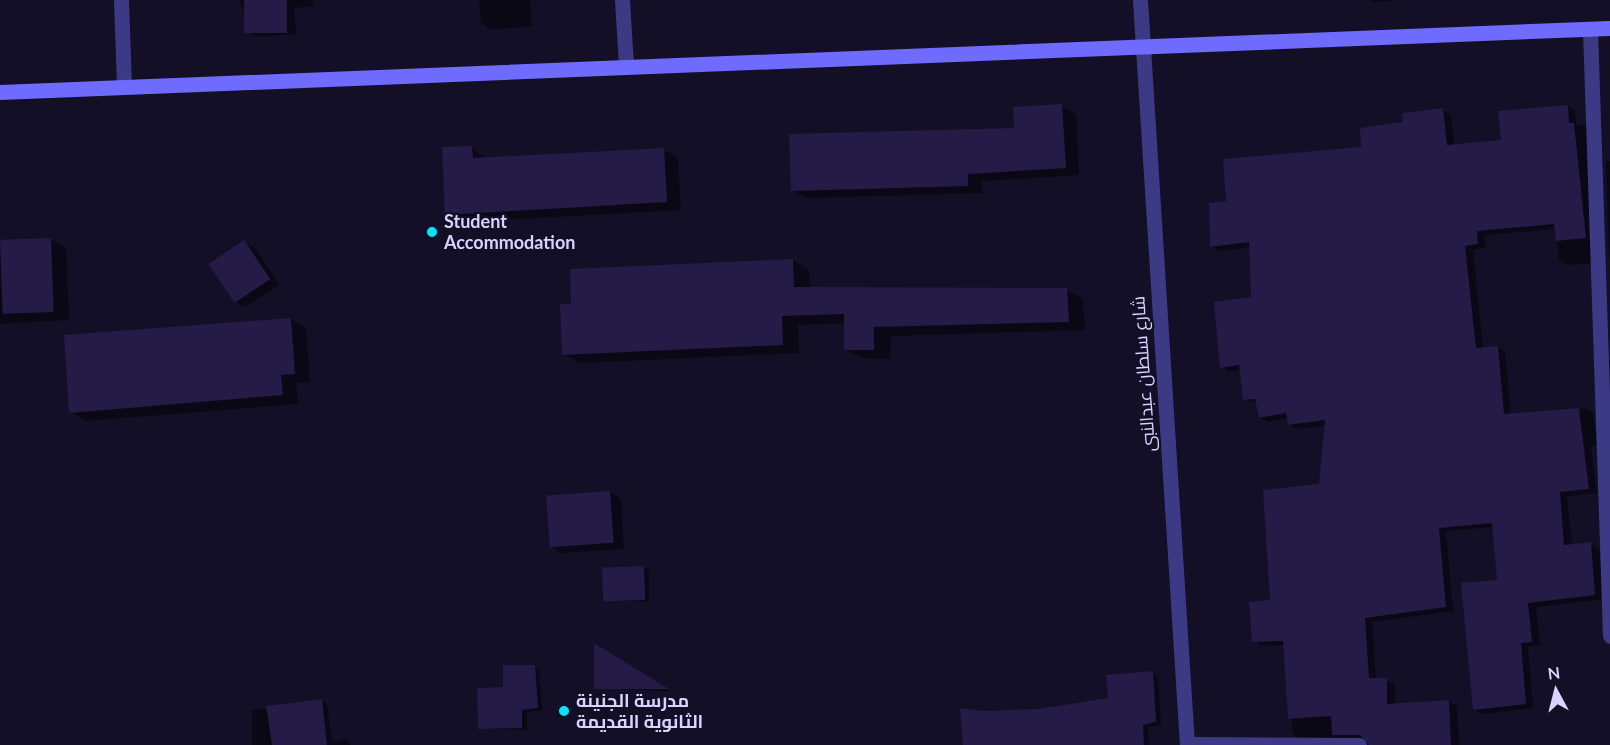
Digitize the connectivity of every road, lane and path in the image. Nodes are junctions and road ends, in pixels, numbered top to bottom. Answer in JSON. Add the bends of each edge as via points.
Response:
{"nodes":[{"id":1,"x":121,"y":0,"type":"edge"},
{"id":2,"x":622,"y":0,"type":"edge"},
{"id":3,"x":1140,"y":0,"type":"edge"},
{"id":4,"x":1610,"y":28,"type":"edge"},
{"id":5,"x":1590,"y":29,"type":"junction"},
{"id":6,"x":1141,"y":48,"type":"junction"},
{"id":7,"x":626,"y":66,"type":"junction"},
{"id":8,"x":124,"y":86,"type":"junction"},
{"id":9,"x":0,"y":92,"type":"edge"},
{"id":10,"x":1610,"y":636,"type":"edge"},
{"id":11,"x":1187,"y":745,"type":"edge"},
{"id":12,"x":1359,"y":745,"type":"edge"}],
"edges":[{"from":1,"to":8,"type":"street"},
{"from":2,"to":7,"type":"street"},
{"from":3,"to":6,"type":"street","name":"شارع سلطان عبدالنبى"},
{"from":4,"to":5,"type":"street"},
{"from":5,"to":6,"type":"street"},
{"from":5,"to":10,"type":"street"},
{"from":6,"to":7,"type":"street"},
{"from":6,"to":11,"type":"street","name":"شارع سلطان عبدالنبى"},
{"from":7,"to":8,"type":"street"},
{"from":8,"to":9,"type":"street"},
{"from":11,"to":12,"type":"street"}]}
